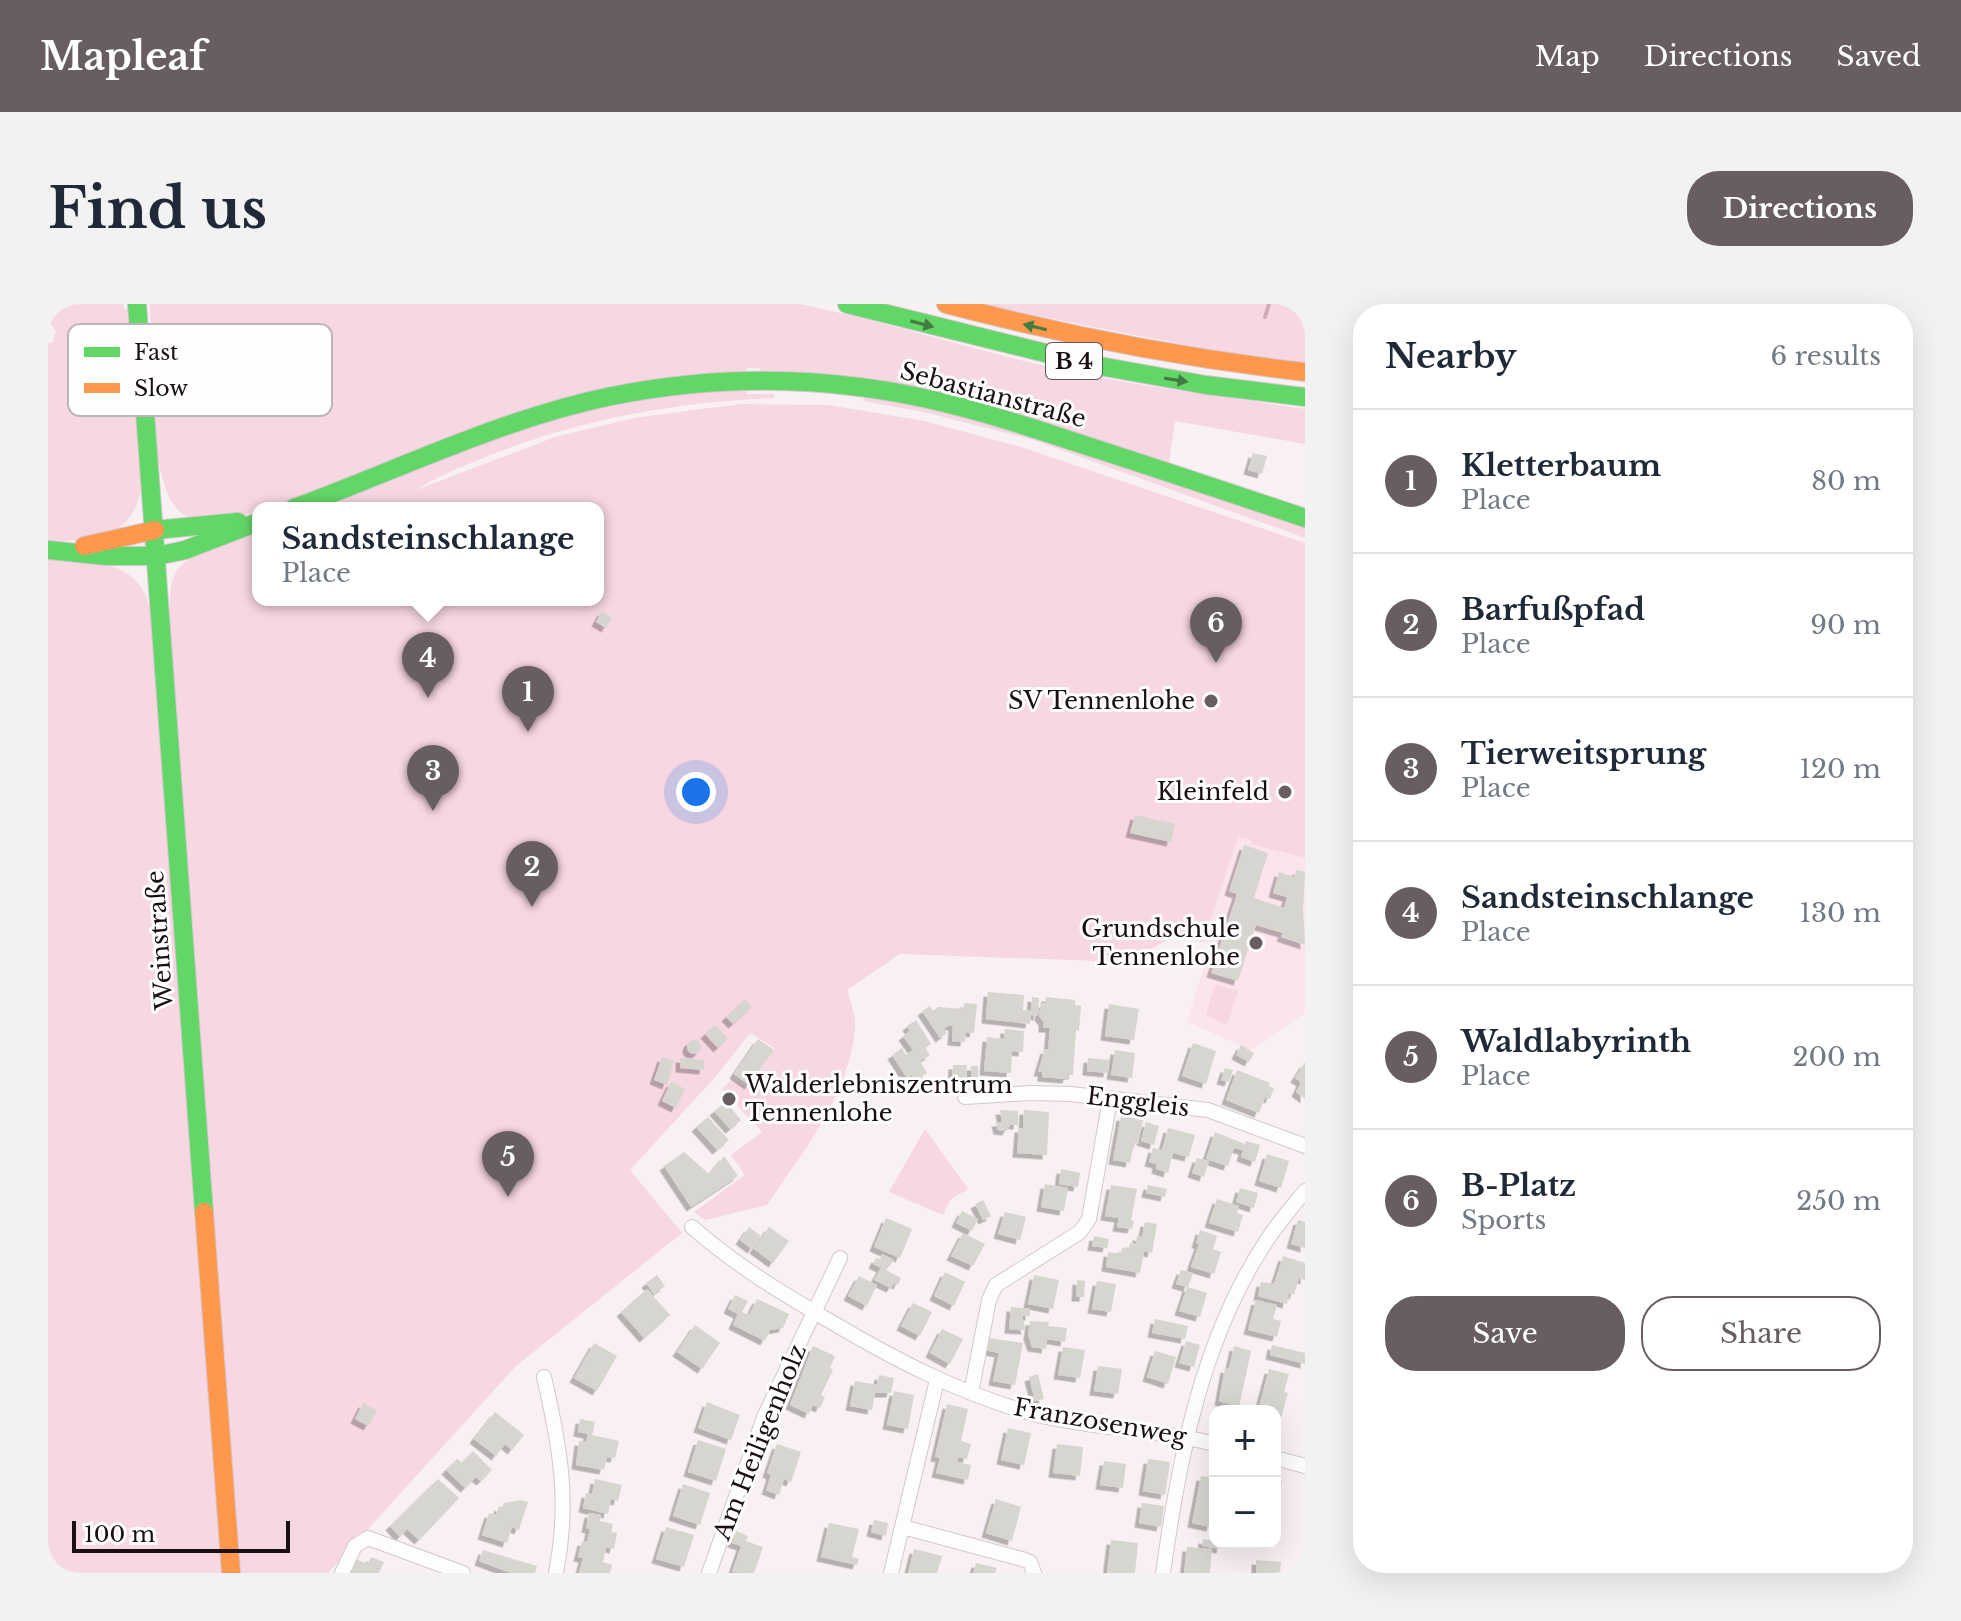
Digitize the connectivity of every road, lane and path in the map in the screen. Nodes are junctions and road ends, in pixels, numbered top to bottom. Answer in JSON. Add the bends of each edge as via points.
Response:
{"nodes":[{"id":1,"x":137,"y":304,"type":"edge"},
{"id":2,"x":847,"y":304,"type":"edge"},
{"id":3,"x":946,"y":304,"type":"edge"},
{"id":4,"x":139,"y":324,"type":"edge"},
{"id":5,"x":1305,"y":372,"type":"edge"},
{"id":6,"x":1305,"y":397,"type":"edge"},
{"id":7,"x":146,"y":416,"type":"edge"},
{"id":8,"x":310,"y":502,"type":"edge"},
{"id":9,"x":1305,"y":518,"type":"edge"},
{"id":10,"x":252,"y":521,"type":"edge"},
{"id":11,"x":252,"y":522,"type":"edge"},
{"id":12,"x":155,"y":530,"type":"junction"},
{"id":13,"x":48,"y":550,"type":"edge"},
{"id":14,"x":157,"y":556,"type":"junction"},
{"id":15,"x":965,"y":1097,"type":"dead end"},
{"id":16,"x":1110,"y":1099,"type":"junction"},
{"id":17,"x":1305,"y":1146,"type":"edge"},
{"id":18,"x":1305,"y":1191,"type":"edge"},
{"id":19,"x":692,"y":1227,"type":"dead end"},
{"id":20,"x":840,"y":1258,"type":"dead end"},
{"id":21,"x":814,"y":1311,"type":"junction"},
{"id":22,"x":544,"y":1377,"type":"dead end"},
{"id":23,"x":937,"y":1380,"type":"junction"},
{"id":24,"x":971,"y":1393,"type":"junction"},
{"id":25,"x":1187,"y":1437,"type":"junction"},
{"id":26,"x":1209,"y":1442,"type":"edge"},
{"id":27,"x":1281,"y":1460,"type":"edge"},
{"id":28,"x":1305,"y":1466,"type":"edge"},
{"id":29,"x":903,"y":1527,"type":"junction"},
{"id":30,"x":231,"y":1573,"type":"edge"},
{"id":31,"x":342,"y":1573,"type":"edge"},
{"id":32,"x":463,"y":1573,"type":"edge"},
{"id":33,"x":556,"y":1573,"type":"edge"},
{"id":34,"x":709,"y":1573,"type":"edge"},
{"id":35,"x":891,"y":1573,"type":"edge"},
{"id":36,"x":1034,"y":1573,"type":"edge"},
{"id":37,"x":1163,"y":1573,"type":"edge"}],
"edges":[{"from":1,"to":4,"type":"main road","name":"Weinstraße"},
{"from":2,"to":6,"type":"main road","number":"B 4","one_way":true,"via":[[1094,365]]},
{"from":5,"to":3,"type":"main road","number":"B 4","one_way":true,"via":[[1120,344]]},
{"from":7,"to":12,"type":"main road","name":"Weinstraße"},
{"from":8,"to":9,"type":"main road","name":"Sebastianstraße","via":[[568,407],[683,385],[755,381],[860,387],[953,404]]},
{"from":10,"to":12,"type":"main road"},
{"from":11,"to":14,"type":"main road"},
{"from":12,"to":13,"type":"main road"},
{"from":12,"to":14,"type":"main road","name":"Weinstraße"},
{"from":13,"to":14,"type":"main road"},
{"from":14,"to":30,"type":"main road","name":"Weinstraße"},
{"from":15,"to":16,"type":"street","name":"Enggleis","via":[[1041,1093]]},
{"from":16,"to":17,"type":"street","name":"Enggleis","via":[[1217,1112]]},
{"from":16,"to":24,"type":"street","via":[[1089,1219],[1080,1232],[996,1285]]},
{"from":18,"to":25,"type":"street","via":[[1268,1238],[1226,1315]]},
{"from":19,"to":21,"type":"street","name":"Franzosenweg","via":[[728,1258]]},
{"from":20,"to":21,"type":"street"},
{"from":21,"to":23,"type":"street","name":"Franzosenweg"},
{"from":21,"to":34,"type":"street","name":"Am Heiligenholz","via":[[764,1417]]},
{"from":22,"to":33,"type":"street","via":[[563,1479]]},
{"from":23,"to":24,"type":"street","name":"Franzosenweg"},
{"from":23,"to":29,"type":"street"},
{"from":24,"to":25,"type":"street","name":"Franzosenweg","via":[[1036,1415]]},
{"from":25,"to":26,"type":"street","name":"Franzosenweg"},
{"from":25,"to":37,"type":"street"},
{"from":27,"to":28,"type":"street"},
{"from":29,"to":35,"type":"street"},
{"from":29,"to":36,"type":"street","via":[[1022,1559],[1030,1562]]},
{"from":31,"to":32,"type":"street","via":[[355,1546],[368,1538]]}]}
